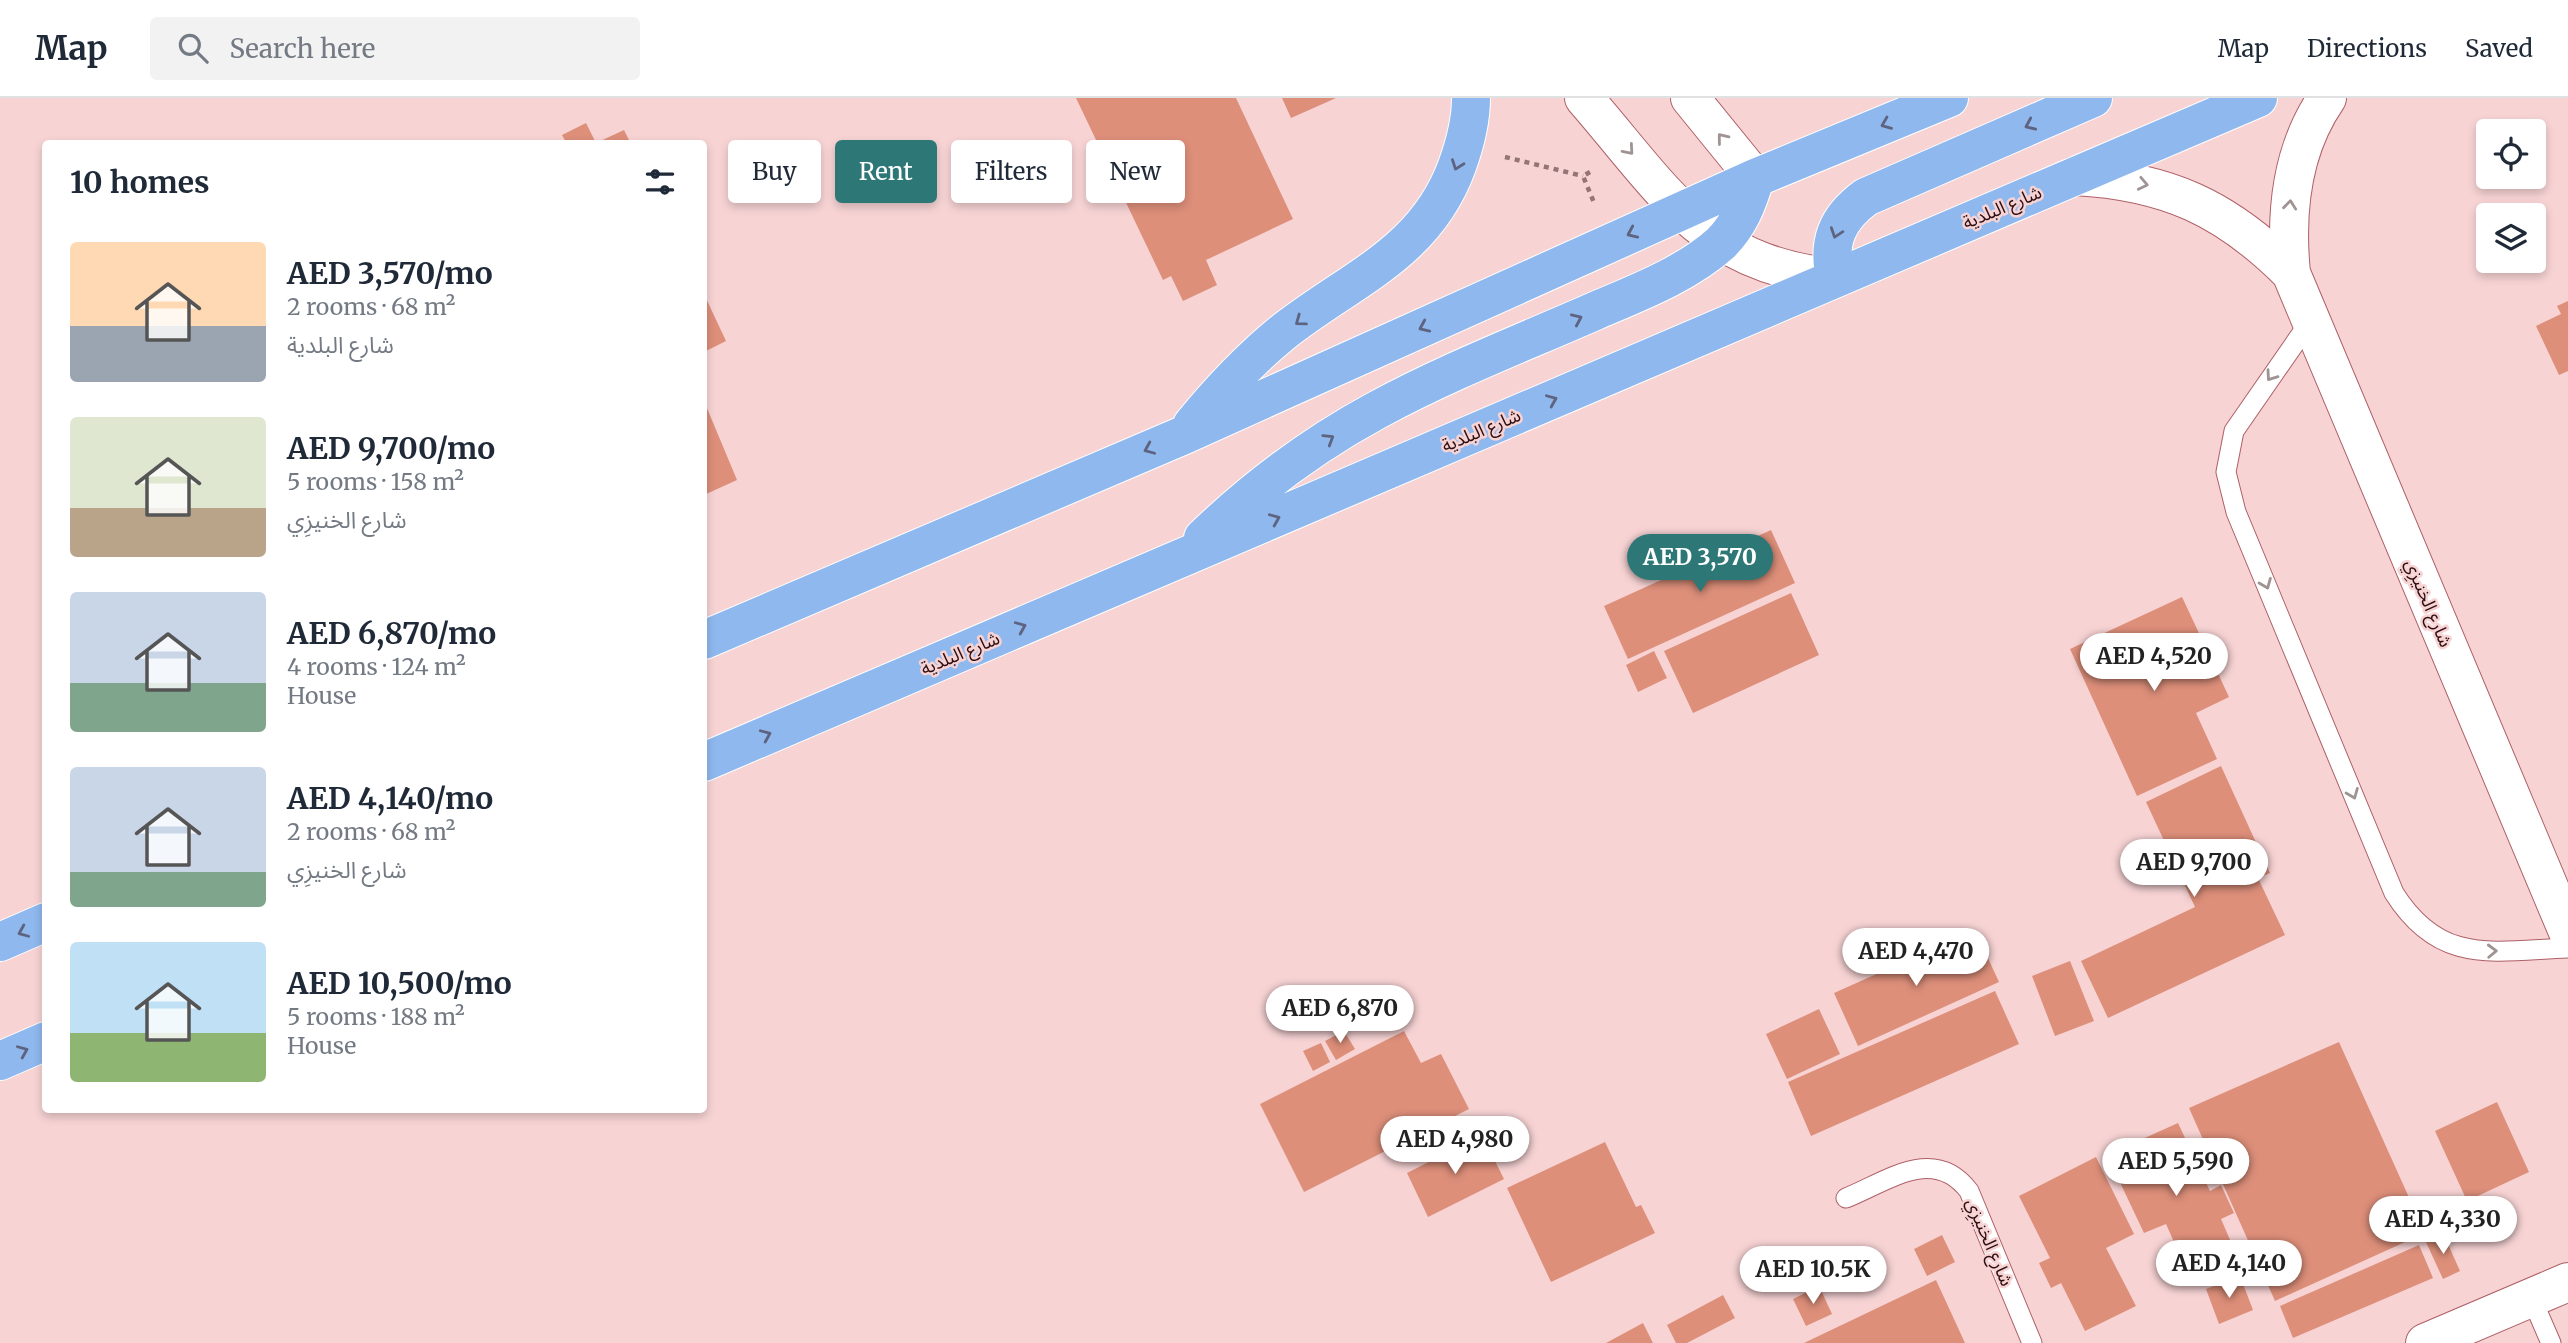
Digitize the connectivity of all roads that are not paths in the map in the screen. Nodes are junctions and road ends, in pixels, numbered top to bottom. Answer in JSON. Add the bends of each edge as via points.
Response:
{"nodes":[{"id":1,"x":1471,"y":98,"type":"edge"},
{"id":2,"x":1584,"y":98,"type":"edge"},
{"id":3,"x":1690,"y":98,"type":"edge"},
{"id":4,"x":1949,"y":98,"type":"edge"},
{"id":5,"x":2093,"y":98,"type":"edge"},
{"id":6,"x":2258,"y":98,"type":"edge"},
{"id":7,"x":2327,"y":98,"type":"edge"},
{"id":8,"x":2075,"y":176,"type":"junction"},
{"id":9,"x":1755,"y":178,"type":"junction"},
{"id":10,"x":1681,"y":211,"type":"junction"},
{"id":11,"x":1720,"y":243,"type":"junction"},
{"id":12,"x":2291,"y":273,"type":"junction"},
{"id":13,"x":1835,"y":278,"type":"junction"},
{"id":14,"x":2311,"y":320,"type":"junction"},
{"id":15,"x":1184,"y":435,"type":"junction"},
{"id":16,"x":1181,"y":559,"type":"junction"},
{"id":17,"x":707,"y":639,"type":"edge"},
{"id":18,"x":707,"y":761,"type":"edge"},
{"id":19,"x":42,"y":924,"type":"edge"},
{"id":20,"x":2568,"y":932,"type":"edge"},
{"id":21,"x":0,"y":942,"type":"edge"},
{"id":22,"x":2568,"y":948,"type":"edge"},
{"id":23,"x":42,"y":1043,"type":"edge"},
{"id":24,"x":0,"y":1060,"type":"edge"},
{"id":25,"x":1846,"y":1198,"type":"dead end"},
{"id":26,"x":2568,"y":1282,"type":"edge"},
{"id":27,"x":2531,"y":1297,"type":"junction"},
{"id":28,"x":2032,"y":1343,"type":"edge"},
{"id":29,"x":2426,"y":1343,"type":"edge"},
{"id":30,"x":2551,"y":1343,"type":"edge"}],
"edges":[{"from":1,"to":15,"type":"main road","one_way":true,"via":[[1464,147],[1451,183],[1407,245],[1282,334],[1214,398]]},
{"from":2,"to":10,"type":"street","one_way":true},
{"from":9,"to":3,"type":"street","one_way":true},
{"from":4,"to":9,"type":"main road","one_way":true},
{"from":5,"to":13,"type":"main road","one_way":true,"via":[[1866,197],[1839,223],[1832,250]]},
{"from":6,"to":8,"type":"main road","name":"شارع البلدية"},
{"from":12,"to":7,"type":"street","name":"شارع الخنيزِي","one_way":true,"via":[[2288,238],[2295,170]]},
{"from":8,"to":12,"type":"street","name":"شارع الخنيزِي","one_way":true,"via":[[2129,181],[2193,200],[2240,227]]},
{"from":8,"to":13,"type":"main road","name":"شارع البلدية"},
{"from":9,"to":10,"type":"main road"},
{"from":9,"to":11,"type":"main road","via":[[1737,224]]},
{"from":10,"to":11,"type":"street"},
{"from":10,"to":15,"type":"main road","one_way":true},
{"from":11,"to":13,"type":"street","via":[[1795,274]]},
{"from":16,"to":11,"type":"main road","one_way":true,"via":[[1273,478],[1376,411],[1634,294]]},
{"from":12,"to":14,"type":"street","name":"شارع الخنيزِي"},
{"from":16,"to":13,"type":"main road","name":"شارع البلدية","one_way":true},
{"from":14,"to":20,"type":"street","name":"شارع الخنيزِي"},
{"from":14,"to":22,"type":"lane","one_way":true,"via":[[2234,431],[2226,472],[2236,512],[2405,910],[2436,937],[2475,952]]},
{"from":15,"to":17,"type":"main road","one_way":true},
{"from":18,"to":16,"type":"main road","name":"شارع البلدية","one_way":true},
{"from":19,"to":21,"type":"main road","one_way":true},
{"from":24,"to":23,"type":"main road","one_way":true},
{"from":25,"to":28,"type":"lane","name":"شارع الخنيزِي","via":[[1917,1168],[1932,1166],[1959,1179],[1969,1191]]},
{"from":26,"to":27,"type":"street"},
{"from":27,"to":29,"type":"street"},
{"from":27,"to":30,"type":"lane"}]}
